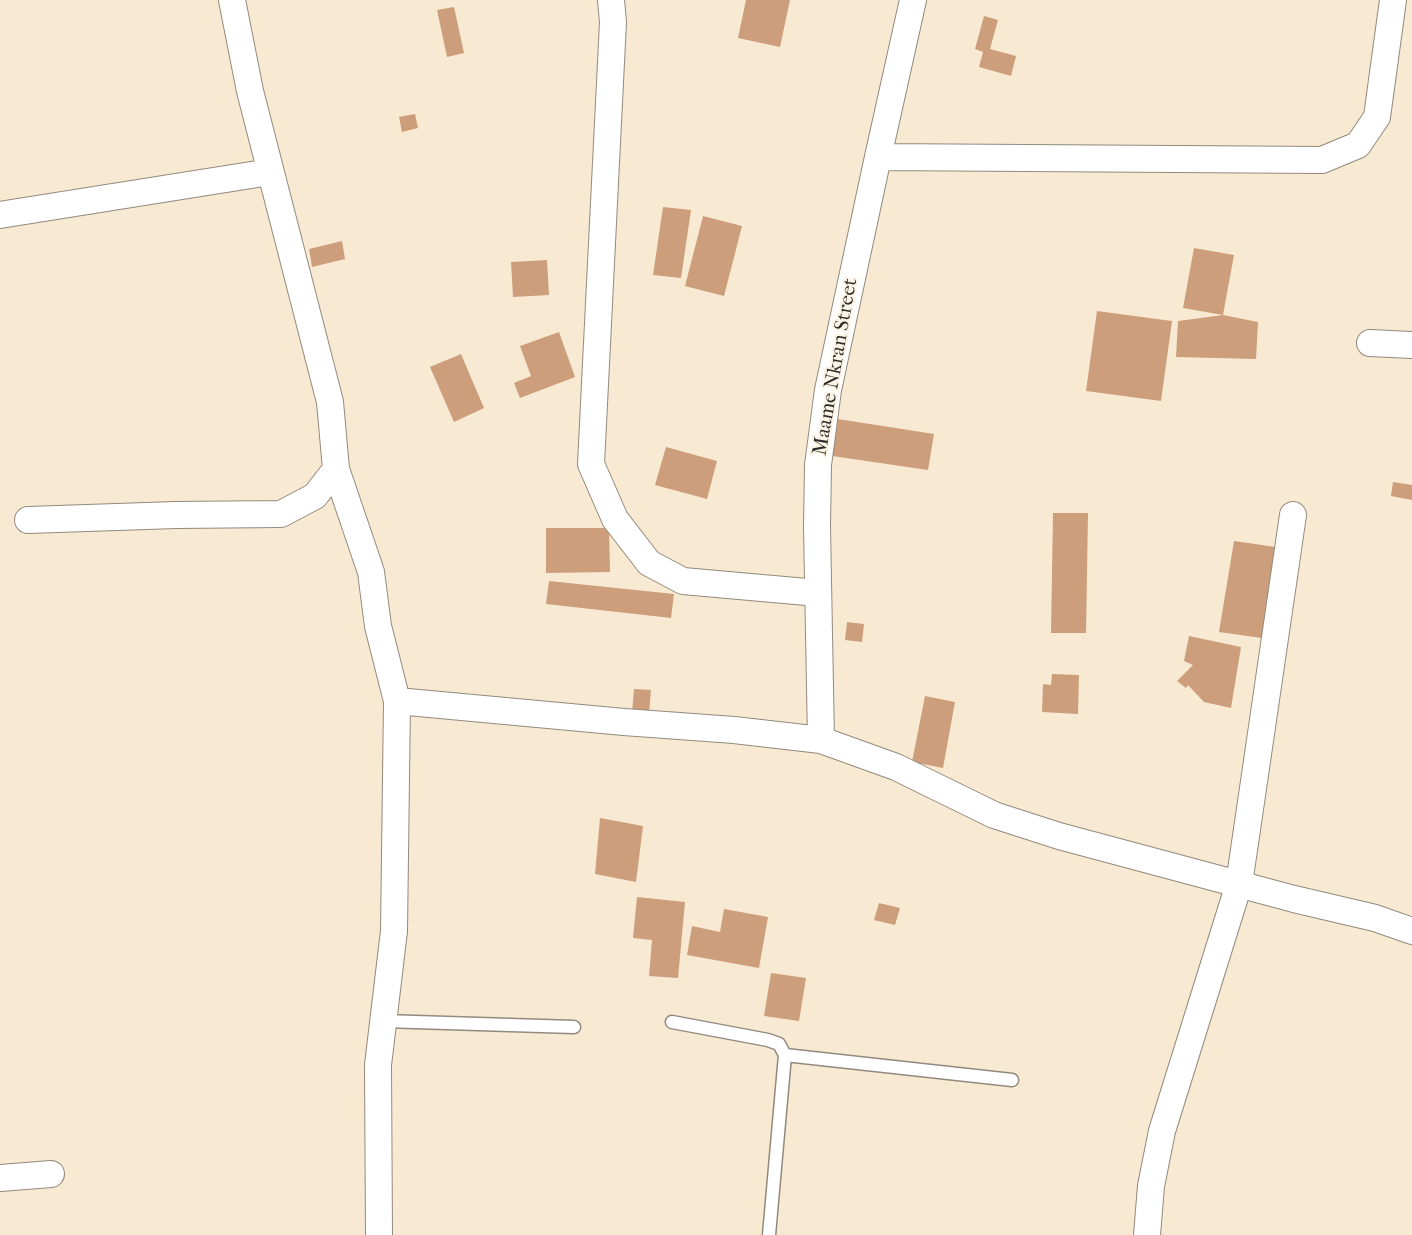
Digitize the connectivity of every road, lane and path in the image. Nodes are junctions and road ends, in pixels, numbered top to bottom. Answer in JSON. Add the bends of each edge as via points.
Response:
{"nodes":[{"id":1,"x":232,"y":0,"type":"edge"},
{"id":2,"x":611,"y":0,"type":"edge"},
{"id":3,"x":913,"y":0,"type":"edge"},
{"id":4,"x":1393,"y":0,"type":"edge"},
{"id":5,"x":878,"y":157,"type":"junction"},
{"id":6,"x":270,"y":172,"type":"junction"},
{"id":7,"x":0,"y":215,"type":"edge"},
{"id":8,"x":1370,"y":343,"type":"dead end"},
{"id":9,"x":1412,"y":345,"type":"edge"},
{"id":10,"x":336,"y":469,"type":"junction"},
{"id":11,"x":1293,"y":514,"type":"dead end"},
{"id":12,"x":28,"y":520,"type":"dead end"},
{"id":13,"x":818,"y":593,"type":"junction"},
{"id":14,"x":398,"y":701,"type":"junction"},
{"id":15,"x":821,"y":740,"type":"junction"},
{"id":16,"x":1239,"y":884,"type":"junction"},
{"id":17,"x":1412,"y":931,"type":"edge"},
{"id":18,"x":383,"y":1021,"type":"junction"},
{"id":19,"x":672,"y":1022,"type":"dead end"},
{"id":20,"x":574,"y":1027,"type":"dead end"},
{"id":21,"x":785,"y":1055,"type":"junction"},
{"id":22,"x":1012,"y":1080,"type":"dead end"},
{"id":23,"x":51,"y":1174,"type":"dead end"},
{"id":24,"x":0,"y":1178,"type":"edge"},
{"id":25,"x":379,"y":1235,"type":"edge"},
{"id":26,"x":769,"y":1235,"type":"edge"},
{"id":27,"x":1147,"y":1235,"type":"edge"}],
"edges":[{"from":1,"to":6,"type":"street"},
{"from":2,"to":13,"type":"street","via":[[591,464],[615,519],[649,563],[683,581]]},
{"from":3,"to":5,"type":"street","name":"Maame Nkran Street"},
{"from":4,"to":5,"type":"street","via":[[1377,117],[1358,145],[1322,160]]},
{"from":5,"to":13,"type":"street","name":"Maame Nkran Street","via":[[828,390],[818,465]]},
{"from":6,"to":7,"type":"street"},
{"from":6,"to":10,"type":"street","via":[[330,402]]},
{"from":8,"to":9,"type":"street"},
{"from":10,"to":12,"type":"street","via":[[315,496],[281,514]]},
{"from":10,"to":14,"type":"street","via":[[371,572],[378,626]]},
{"from":11,"to":16,"type":"street"},
{"from":13,"to":15,"type":"street","name":"Maame Nkran Street"},
{"from":14,"to":15,"type":"street"},
{"from":14,"to":18,"type":"street","via":[[394,931]]},
{"from":15,"to":16,"type":"street","via":[[896,767],[994,815]]},
{"from":16,"to":17,"type":"street"},
{"from":16,"to":27,"type":"street","via":[[1162,1131],[1150,1186]]},
{"from":18,"to":20,"type":"lane"},
{"from":18,"to":25,"type":"street","via":[[378,1065]]},
{"from":19,"to":21,"type":"lane","via":[[768,1040],[779,1044]]},
{"from":21,"to":22,"type":"lane"},
{"from":21,"to":26,"type":"lane"},
{"from":23,"to":24,"type":"street"}]}
